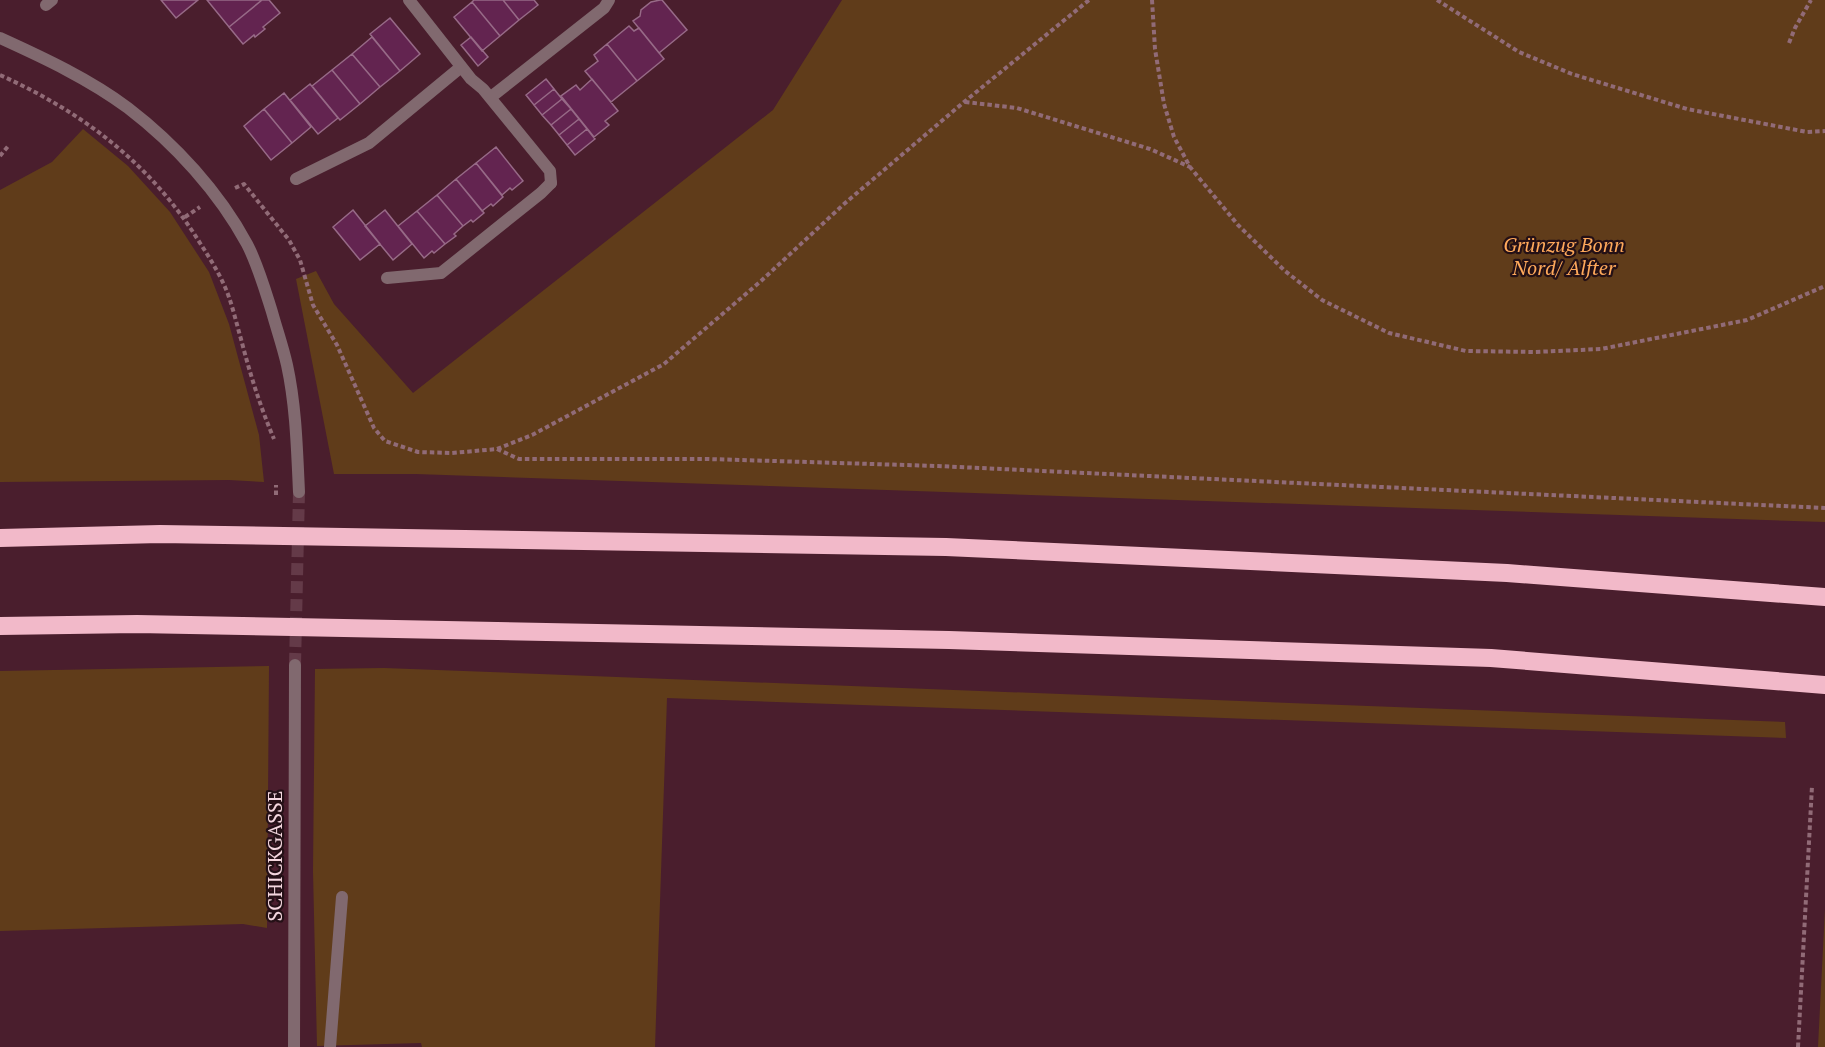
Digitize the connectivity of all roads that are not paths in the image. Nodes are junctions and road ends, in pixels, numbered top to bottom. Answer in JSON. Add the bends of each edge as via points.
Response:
{"nodes":[{"id":1,"x":409,"y":0,"type":"edge"},
{"id":2,"x":609,"y":0,"type":"edge"},
{"id":3,"x":0,"y":38,"type":"edge"},
{"id":4,"x":461,"y":68,"type":"junction"},
{"id":5,"x":490,"y":97,"type":"junction"},
{"id":6,"x":296,"y":178,"type":"dead end"},
{"id":7,"x":387,"y":278,"type":"dead end"},
{"id":8,"x":299,"y":492,"type":"tunnel mouth"},
{"id":9,"x":0,"y":538,"type":"edge"},
{"id":10,"x":1825,"y":597,"type":"edge"},
{"id":11,"x":0,"y":626,"type":"edge"},
{"id":12,"x":295,"y":665,"type":"tunnel mouth"},
{"id":13,"x":1825,"y":685,"type":"edge"},
{"id":14,"x":342,"y":897,"type":"dead end"},
{"id":15,"x":294,"y":1047,"type":"edge"},
{"id":16,"x":330,"y":1047,"type":"edge"}],
"edges":[{"from":1,"to":4,"type":"street"},
{"from":2,"to":5,"type":"street","via":[[604,8]]},
{"from":3,"to":8,"type":"street","via":[[60,67],[126,107],[217,196],[248,245],[287,365]]},
{"from":4,"to":5,"type":"street"},
{"from":4,"to":6,"type":"street","via":[[369,143]]},
{"from":5,"to":7,"type":"street","via":[[550,171],[551,183],[441,273]]},
{"from":9,"to":10,"type":"highway","via":[[160,534],[946,547],[1507,573]]},
{"from":11,"to":13,"type":"highway","via":[[137,624],[973,640],[1491,658]]},
{"from":12,"to":15,"type":"street","name":"SCHICKGASSE"},
{"from":14,"to":16,"type":"street"}]}
